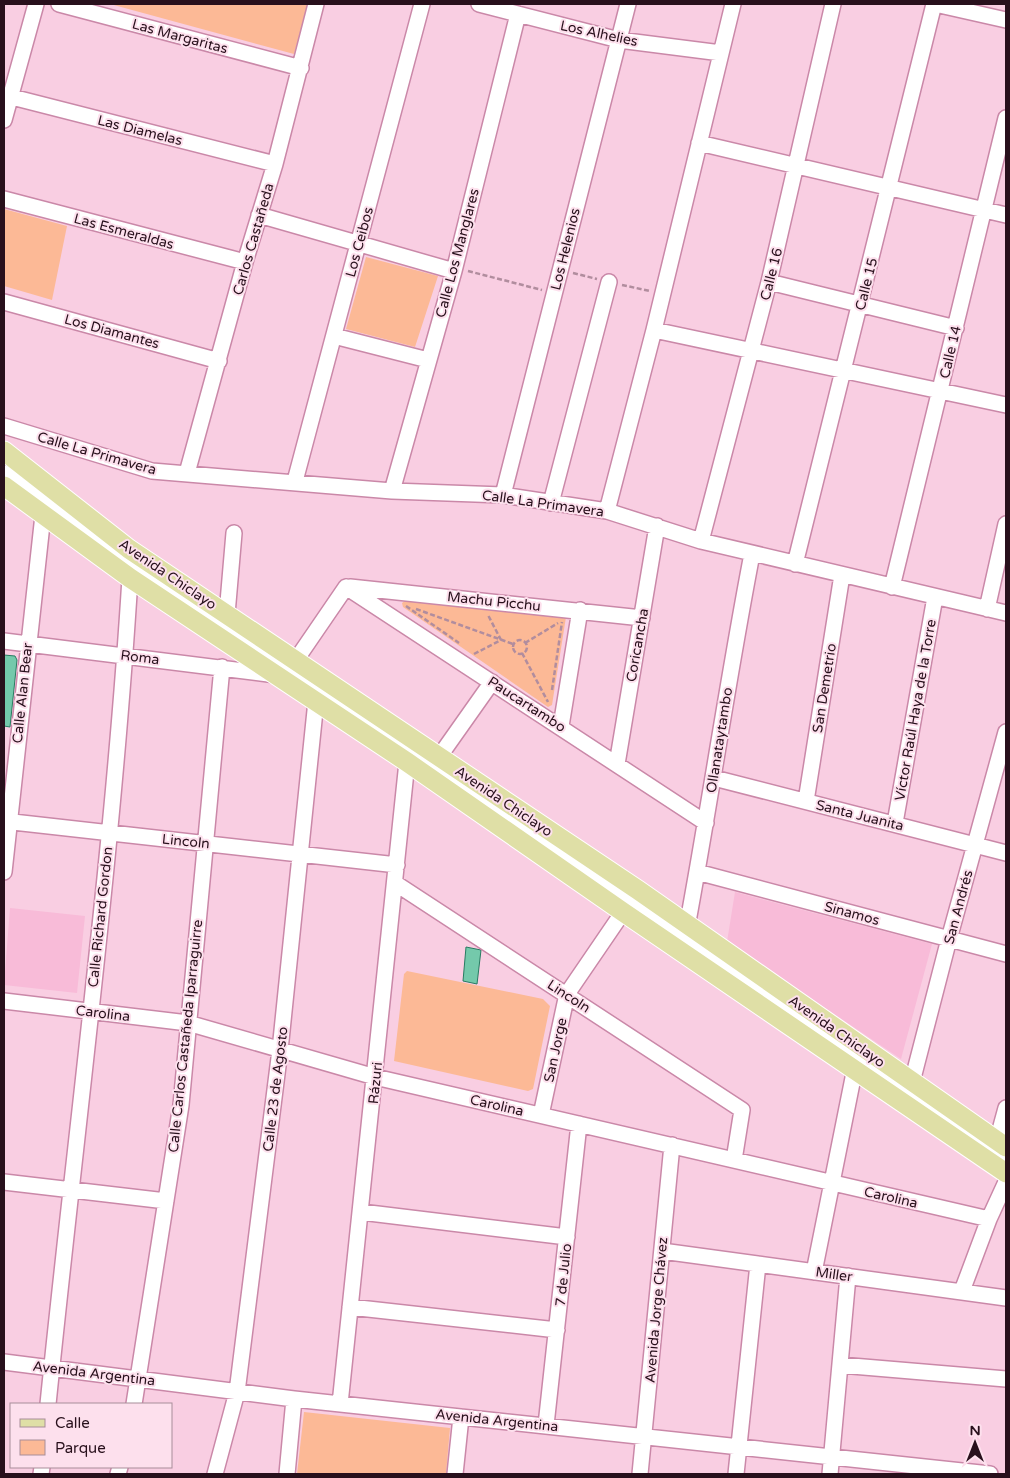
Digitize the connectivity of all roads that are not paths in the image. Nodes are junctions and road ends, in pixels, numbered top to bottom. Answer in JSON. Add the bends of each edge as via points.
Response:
{"nodes":[{"id":1,"x":36,"y":4,"type":"edge"},
{"id":2,"x":59,"y":4,"type":"edge"},
{"id":3,"x":316,"y":4,"type":"edge"},
{"id":4,"x":422,"y":4,"type":"edge"},
{"id":5,"x":479,"y":4,"type":"edge"},
{"id":6,"x":628,"y":4,"type":"edge"},
{"id":7,"x":733,"y":4,"type":"edge"},
{"id":8,"x":833,"y":4,"type":"edge"},
{"id":9,"x":934,"y":4,"type":"edge"},
{"id":10,"x":518,"y":14,"type":"junction"},
{"id":11,"x":1006,"y":20,"type":"edge"},
{"id":12,"x":619,"y":40,"type":"junction"},
{"id":13,"x":721,"y":53,"type":"junction"},
{"id":14,"x":301,"y":68,"type":"junction"},
{"id":15,"x":7,"y":96,"type":"edge"},
{"id":16,"x":1006,"y":118,"type":"edge"},
{"id":17,"x":4,"y":120,"type":"edge"},
{"id":18,"x":699,"y":143,"type":"junction"},
{"id":19,"x":275,"y":164,"type":"junction"},
{"id":20,"x":797,"y":165,"type":"junction"},
{"id":21,"x":890,"y":188,"type":"junction"},
{"id":22,"x":4,"y":199,"type":"edge"},
{"id":23,"x":984,"y":210,"type":"junction"},
{"id":24,"x":260,"y":215,"type":"junction"},
{"id":25,"x":1006,"y":215,"type":"edge"},
{"id":26,"x":358,"y":244,"type":"junction"},
{"id":27,"x":245,"y":262,"type":"junction"},
{"id":28,"x":455,"y":269,"type":"junction"},
{"id":29,"x":610,"y":282,"type":"dead end"},
{"id":30,"x":769,"y":282,"type":"junction"},
{"id":31,"x":4,"y":302,"type":"edge"},
{"id":32,"x":861,"y":304,"type":"junction"},
{"id":33,"x":956,"y":328,"type":"junction"},
{"id":34,"x":654,"y":330,"type":"junction"},
{"id":35,"x":334,"y":336,"type":"junction"},
{"id":36,"x":752,"y":350,"type":"junction"},
{"id":37,"x":219,"y":360,"type":"junction"},
{"id":38,"x":428,"y":360,"type":"junction"},
{"id":39,"x":844,"y":370,"type":"junction"},
{"id":40,"x":941,"y":391,"type":"junction"},
{"id":41,"x":1006,"y":405,"type":"edge"},
{"id":42,"x":4,"y":426,"type":"edge"},
{"id":43,"x":4,"y":451,"type":"edge"},
{"id":44,"x":4,"y":473,"type":"edge"},
{"id":45,"x":187,"y":473,"type":"junction"},
{"id":46,"x":295,"y":481,"type":"junction"},
{"id":47,"x":4,"y":486,"type":"edge"},
{"id":48,"x":392,"y":491,"type":"junction"},
{"id":49,"x":503,"y":494,"type":"junction"},
{"id":50,"x":550,"y":503,"type":"junction"},
{"id":51,"x":607,"y":511,"type":"junction"},
{"id":52,"x":43,"y":515,"type":"junction"},
{"id":53,"x":1006,"y":524,"type":"edge"},
{"id":54,"x":657,"y":526,"type":"junction"},
{"id":55,"x":234,"y":533,"type":"dead end"},
{"id":56,"x":701,"y":542,"type":"junction"},
{"id":57,"x":752,"y":554,"type":"junction"},
{"id":58,"x":795,"y":564,"type":"junction"},
{"id":59,"x":842,"y":575,"type":"junction"},
{"id":60,"x":130,"y":578,"type":"junction"},
{"id":61,"x":346,"y":586,"type":"junction"},
{"id":62,"x":892,"y":587,"type":"junction"},
{"id":63,"x":935,"y":597,"type":"junction"},
{"id":64,"x":580,"y":610,"type":"junction"},
{"id":65,"x":987,"y":610,"type":"junction"},
{"id":66,"x":228,"y":614,"type":"junction"},
{"id":67,"x":1006,"y":614,"type":"edge"},
{"id":68,"x":642,"y":618,"type":"junction"},
{"id":69,"x":4,"y":641,"type":"edge"},
{"id":70,"x":27,"y":643,"type":"junction"},
{"id":71,"x":126,"y":656,"type":"junction"},
{"id":72,"x":222,"y":666,"type":"junction"},
{"id":73,"x":286,"y":667,"type":"junction"},
{"id":74,"x":492,"y":682,"type":"junction"},
{"id":75,"x":316,"y":701,"type":"junction"},
{"id":76,"x":561,"y":726,"type":"junction"},
{"id":77,"x":1006,"y":732,"type":"edge"},
{"id":78,"x":439,"y":757,"type":"junction"},
{"id":79,"x":407,"y":762,"type":"junction"},
{"id":80,"x":617,"y":764,"type":"junction"},
{"id":81,"x":714,"y":778,"type":"junction"},
{"id":82,"x":806,"y":801,"type":"junction"},
{"id":83,"x":6,"y":822,"type":"edge"},
{"id":84,"x":706,"y":823,"type":"junction"},
{"id":85,"x":895,"y":824,"type":"junction"},
{"id":86,"x":108,"y":833,"type":"junction"},
{"id":87,"x":204,"y":843,"type":"junction"},
{"id":88,"x":975,"y":844,"type":"junction"},
{"id":89,"x":1006,"y":852,"type":"edge"},
{"id":90,"x":300,"y":854,"type":"junction"},
{"id":91,"x":397,"y":865,"type":"junction"},
{"id":92,"x":4,"y":872,"type":"edge"},
{"id":93,"x":697,"y":872,"type":"junction"},
{"id":94,"x":395,"y":883,"type":"junction"},
{"id":95,"x":623,"y":912,"type":"junction"},
{"id":96,"x":687,"y":927,"type":"junction"},
{"id":97,"x":949,"y":939,"type":"junction"},
{"id":98,"x":1006,"y":954,"type":"edge"},
{"id":99,"x":567,"y":994,"type":"junction"},
{"id":100,"x":4,"y":1001,"type":"edge"},
{"id":101,"x":91,"y":1012,"type":"junction"},
{"id":102,"x":188,"y":1023,"type":"junction"},
{"id":103,"x":280,"y":1050,"type":"junction"},
{"id":104,"x":855,"y":1068,"type":"junction"},
{"id":105,"x":376,"y":1077,"type":"junction"},
{"id":106,"x":912,"y":1082,"type":"junction"},
{"id":107,"x":1006,"y":1108,"type":"edge"},
{"id":108,"x":541,"y":1115,"type":"junction"},
{"id":109,"x":580,"y":1124,"type":"junction"},
{"id":110,"x":1002,"y":1144,"type":"edge"},
{"id":111,"x":672,"y":1145,"type":"junction"},
{"id":112,"x":734,"y":1160,"type":"junction"},
{"id":113,"x":1006,"y":1162,"type":"edge"},
{"id":114,"x":1006,"y":1173,"type":"edge"},
{"id":115,"x":4,"y":1182,"type":"edge"},
{"id":116,"x":1006,"y":1182,"type":"edge"},
{"id":117,"x":832,"y":1183,"type":"junction"},
{"id":118,"x":71,"y":1191,"type":"junction"},
{"id":119,"x":166,"y":1201,"type":"junction"},
{"id":120,"x":361,"y":1212,"type":"junction"},
{"id":121,"x":989,"y":1219,"type":"junction"},
{"id":122,"x":567,"y":1237,"type":"junction"},
{"id":123,"x":662,"y":1251,"type":"junction"},
{"id":124,"x":758,"y":1264,"type":"junction"},
{"id":125,"x":814,"y":1272,"type":"junction"},
{"id":126,"x":848,"y":1276,"type":"junction"},
{"id":127,"x":962,"y":1291,"type":"junction"},
{"id":128,"x":1006,"y":1298,"type":"edge"},
{"id":129,"x":350,"y":1307,"type":"junction"},
{"id":130,"x":557,"y":1330,"type":"junction"},
{"id":131,"x":4,"y":1362,"type":"edge"},
{"id":132,"x":840,"y":1365,"type":"junction"},
{"id":133,"x":52,"y":1368,"type":"junction"},
{"id":134,"x":139,"y":1379,"type":"junction"},
{"id":135,"x":1006,"y":1379,"type":"edge"},
{"id":136,"x":237,"y":1392,"type":"junction"},
{"id":137,"x":294,"y":1399,"type":"junction"},
{"id":138,"x":48,"y":1403,"type":"edge"},
{"id":139,"x":134,"y":1403,"type":"edge"},
{"id":140,"x":340,"y":1404,"type":"junction"},
{"id":141,"x":461,"y":1416,"type":"junction"},
{"id":142,"x":546,"y":1425,"type":"junction"},
{"id":143,"x":644,"y":1436,"type":"junction"},
{"id":144,"x":739,"y":1446,"type":"junction"},
{"id":145,"x":832,"y":1456,"type":"junction"},
{"id":146,"x":215,"y":1474,"type":"edge"},
{"id":147,"x":287,"y":1474,"type":"edge"},
{"id":148,"x":455,"y":1474,"type":"edge"},
{"id":149,"x":640,"y":1474,"type":"edge"},
{"id":150,"x":736,"y":1474,"type":"edge"},
{"id":151,"x":830,"y":1474,"type":"edge"},
{"id":152,"x":990,"y":1474,"type":"edge"}],
"edges":[{"from":1,"to":15,"type":"street"},
{"from":2,"to":14,"type":"street","name":"Las Margaritas"},
{"from":3,"to":14,"type":"street","name":"Carlos Castañeda"},
{"from":4,"to":26,"type":"street","name":"Los Ceibos"},
{"from":5,"to":10,"type":"street","name":"Los Alhelies"},
{"from":6,"to":12,"type":"street","name":"Los Helenios"},
{"from":7,"to":13,"type":"street"},
{"from":8,"to":20,"type":"street","name":"Calle 16"},
{"from":9,"to":11,"type":"street"},
{"from":9,"to":21,"type":"street","name":"Calle 15"},
{"from":10,"to":12,"type":"street","name":"Los Alhelies"},
{"from":10,"to":28,"type":"street","name":"Calle Los Manglares"},
{"from":12,"to":13,"type":"street","name":"Los Alhelies"},
{"from":12,"to":49,"type":"street","name":"Los Helenios"},
{"from":13,"to":18,"type":"street"},
{"from":14,"to":19,"type":"street","name":"Carlos Castañeda"},
{"from":15,"to":17,"type":"street"},
{"from":15,"to":19,"type":"street","name":"Las Diamelas"},
{"from":16,"to":23,"type":"street","name":"Calle 14"},
{"from":18,"to":20,"type":"street"},
{"from":18,"to":34,"type":"street"},
{"from":19,"to":24,"type":"street","name":"Carlos Castañeda"},
{"from":20,"to":21,"type":"street"},
{"from":20,"to":30,"type":"street","name":"Calle 16"},
{"from":21,"to":23,"type":"street"},
{"from":21,"to":32,"type":"street","name":"Calle 15"},
{"from":22,"to":27,"type":"street","name":"Las Esmeraldas"},
{"from":23,"to":25,"type":"street"},
{"from":23,"to":33,"type":"street","name":"Calle 14"},
{"from":24,"to":26,"type":"street"},
{"from":24,"to":27,"type":"street","name":"Carlos Castañeda"},
{"from":26,"to":28,"type":"street"},
{"from":26,"to":35,"type":"street","name":"Los Ceibos"},
{"from":27,"to":37,"type":"street","name":"Carlos Castañeda"},
{"from":28,"to":38,"type":"street","name":"Calle Los Manglares"},
{"from":29,"to":50,"type":"street"},
{"from":30,"to":32,"type":"street"},
{"from":30,"to":36,"type":"street","name":"Calle 16"},
{"from":31,"to":37,"type":"street","name":"Los Diamantes"},
{"from":32,"to":33,"type":"street"},
{"from":32,"to":39,"type":"street","name":"Calle 15"},
{"from":33,"to":40,"type":"street","name":"Calle 14"},
{"from":34,"to":36,"type":"street"},
{"from":34,"to":51,"type":"street"},
{"from":35,"to":38,"type":"street"},
{"from":35,"to":46,"type":"street","name":"Los Ceibos"},
{"from":36,"to":39,"type":"street"},
{"from":36,"to":56,"type":"street","name":"Calle 16"},
{"from":37,"to":45,"type":"street","name":"Carlos Castañeda"},
{"from":38,"to":48,"type":"street","name":"Calle Los Manglares"},
{"from":39,"to":40,"type":"street"},
{"from":39,"to":58,"type":"street","name":"Calle 15"},
{"from":40,"to":41,"type":"street"},
{"from":40,"to":62,"type":"street","name":"Calle 14"},
{"from":42,"to":45,"type":"street","name":"Calle La Primavera","via":[[152,470]]},
{"from":43,"to":66,"type":"main road","name":"Avenida Chiclayo","via":[[129,549]]},
{"from":44,"to":73,"type":"street","name":"Avenida Chiclayo","via":[[76,527]]},
{"from":45,"to":46,"type":"street","name":"Calle La Primavera"},
{"from":46,"to":48,"type":"street","name":"Calle La Primavera"},
{"from":47,"to":52,"type":"main road","name":"Avenida Chiclayo"},
{"from":48,"to":49,"type":"street","name":"Calle La Primavera"},
{"from":49,"to":50,"type":"street","name":"Calle La Primavera"},
{"from":50,"to":51,"type":"street","name":"Calle La Primavera"},
{"from":51,"to":54,"type":"street","name":"Calle La Primavera"},
{"from":52,"to":60,"type":"main road","name":"Avenida Chiclayo"},
{"from":52,"to":70,"type":"street","name":"Calle Alan Bear"},
{"from":53,"to":65,"type":"street"},
{"from":54,"to":56,"type":"street","name":"Calle La Primavera"},
{"from":54,"to":68,"type":"street","name":"Coricancha"},
{"from":55,"to":66,"type":"street"},
{"from":56,"to":57,"type":"street","name":"Calle La Primavera"},
{"from":57,"to":58,"type":"street","name":"Calle La Primavera"},
{"from":57,"to":81,"type":"street","name":"Ollanataytambo","via":[[730,667]]},
{"from":58,"to":59,"type":"street","name":"Calle La Primavera"},
{"from":59,"to":62,"type":"street","name":"Calle La Primavera"},
{"from":59,"to":82,"type":"street","name":"San Demetrio"},
{"from":60,"to":71,"type":"street","name":"Calle Richard Gordon"},
{"from":60,"to":73,"type":"main road","name":"Avenida Chiclayo"},
{"from":61,"to":64,"type":"street","name":"Machu Picchu"},
{"from":61,"to":73,"type":"street"},
{"from":61,"to":74,"type":"street","name":"Paucartambo"},
{"from":62,"to":63,"type":"street","name":"Calle La Primavera"},
{"from":63,"to":65,"type":"street","name":"Calle La Primavera"},
{"from":63,"to":85,"type":"street","name":"Víctor Raúl Haya de la Torre"},
{"from":64,"to":68,"type":"street","name":"Machu Picchu"},
{"from":64,"to":76,"type":"street"},
{"from":65,"to":67,"type":"street","name":"Calle La Primavera"},
{"from":66,"to":73,"type":"main road","name":"Avenida Chiclayo"},
{"from":68,"to":80,"type":"street","name":"Coricancha"},
{"from":69,"to":70,"type":"street","name":"Roma"},
{"from":70,"to":71,"type":"street","name":"Roma"},
{"from":70,"to":83,"type":"street","name":"Calle Alan Bear"},
{"from":71,"to":72,"type":"street","name":"Roma"},
{"from":71,"to":86,"type":"street","name":"Calle Richard Gordon"},
{"from":72,"to":73,"type":"street","name":"Roma"},
{"from":72,"to":87,"type":"street","name":"Calle Carlos Castañeda Iparraguirre"},
{"from":73,"to":75,"type":"main road","name":"Avenida Chiclayo"},
{"from":73,"to":78,"type":"main road","name":"Avenida Chiclayo","via":[[329,684]]},
{"from":73,"to":113,"type":"street","name":"Avenida Chiclayo"},
{"from":74,"to":76,"type":"street","name":"Paucartambo"},
{"from":74,"to":78,"type":"street"},
{"from":75,"to":79,"type":"main road","name":"Avenida Chiclayo"},
{"from":75,"to":90,"type":"street","name":"Calle 23 de Agosto"},
{"from":76,"to":80,"type":"street","name":"Paucartambo"},
{"from":77,"to":88,"type":"street","name":"San Andrés"},
{"from":78,"to":96,"type":"main road","name":"Avenida Chiclayo"},
{"from":79,"to":91,"type":"street","name":"Rázuri"},
{"from":79,"to":95,"type":"main road","name":"Avenida Chiclayo"},
{"from":80,"to":84,"type":"street","name":"Paucartambo"},
{"from":81,"to":82,"type":"street","name":"Santa Juanita"},
{"from":81,"to":84,"type":"street","name":"Ollanataytambo"},
{"from":82,"to":85,"type":"street","name":"Santa Juanita"},
{"from":83,"to":86,"type":"street","name":"Lincoln"},
{"from":83,"to":92,"type":"street","name":"Calle Alan Bear"},
{"from":84,"to":93,"type":"street","name":"Ollanataytambo"},
{"from":85,"to":88,"type":"street","name":"Santa Juanita"},
{"from":86,"to":87,"type":"street","name":"Lincoln"},
{"from":86,"to":101,"type":"street","name":"Calle Richard Gordon"},
{"from":87,"to":90,"type":"street","name":"Lincoln"},
{"from":87,"to":102,"type":"street","name":"Calle Carlos Castañeda Iparraguirre"},
{"from":88,"to":89,"type":"street","name":"Santa Juanita"},
{"from":88,"to":97,"type":"street","name":"San Andrés"},
{"from":90,"to":91,"type":"street","name":"Lincoln"},
{"from":90,"to":103,"type":"street","name":"Calle 23 de Agosto"},
{"from":91,"to":94,"type":"street","name":"Rázuri"},
{"from":93,"to":96,"type":"street","name":"Ollanataytambo"},
{"from":93,"to":97,"type":"street","name":"Sinamos"},
{"from":94,"to":99,"type":"street","name":"Lincoln"},
{"from":94,"to":105,"type":"street","name":"Rázuri"},
{"from":95,"to":99,"type":"street","name":"San Jorge"},
{"from":95,"to":104,"type":"main road","name":"Avenida Chiclayo"},
{"from":96,"to":106,"type":"main road","name":"Avenida Chiclayo"},
{"from":97,"to":98,"type":"street","name":"Sinamos"},
{"from":97,"to":106,"type":"street","name":"San Andrés"},
{"from":99,"to":108,"type":"street","name":"San Jorge"},
{"from":99,"to":112,"type":"street","name":"Lincoln","via":[[742,1110]]},
{"from":100,"to":101,"type":"street","name":"Carolina"},
{"from":101,"to":102,"type":"street","name":"Carolina"},
{"from":101,"to":118,"type":"street","name":"Calle Richard Gordon"},
{"from":102,"to":103,"type":"street","name":"Carolina"},
{"from":102,"to":119,"type":"street","name":"Calle Carlos Castañeda Iparraguirre","via":[[181,1105]]},
{"from":103,"to":105,"type":"street","name":"Carolina"},
{"from":103,"to":136,"type":"street","name":"Calle 23 de Agosto"},
{"from":104,"to":114,"type":"main road","name":"Avenida Chiclayo"},
{"from":104,"to":117,"type":"street"},
{"from":105,"to":108,"type":"street","name":"Carolina"},
{"from":105,"to":120,"type":"street","name":"Rázuri"},
{"from":106,"to":110,"type":"main road","name":"Avenida Chiclayo"},
{"from":107,"to":110,"type":"street"},
{"from":108,"to":109,"type":"street","name":"Carolina"},
{"from":109,"to":111,"type":"street","name":"Carolina"},
{"from":109,"to":122,"type":"street","name":"7 de Julio"},
{"from":111,"to":112,"type":"street","name":"Carolina"},
{"from":111,"to":123,"type":"street","name":"Avenida Jorge Chávez"},
{"from":112,"to":117,"type":"street","name":"Carolina"},
{"from":115,"to":118,"type":"street"},
{"from":116,"to":121,"type":"street"},
{"from":117,"to":121,"type":"street","name":"Carolina"},
{"from":117,"to":125,"type":"street"},
{"from":118,"to":119,"type":"street"},
{"from":118,"to":133,"type":"street","name":"Calle Richard Gordon"},
{"from":119,"to":134,"type":"street","name":"Calle Carlos Castañeda Iparraguirre"},
{"from":120,"to":122,"type":"street"},
{"from":120,"to":129,"type":"street","name":"Rázuri"},
{"from":121,"to":127,"type":"street"},
{"from":122,"to":130,"type":"street","name":"7 de Julio"},
{"from":123,"to":124,"type":"street","name":"Miller"},
{"from":123,"to":143,"type":"street","name":"Avenida Jorge Chávez"},
{"from":124,"to":125,"type":"street","name":"Miller"},
{"from":124,"to":144,"type":"street"},
{"from":125,"to":126,"type":"street","name":"Miller"},
{"from":126,"to":127,"type":"street","name":"Miller"},
{"from":126,"to":132,"type":"street"},
{"from":127,"to":128,"type":"street","name":"Miller"},
{"from":129,"to":130,"type":"street"},
{"from":129,"to":140,"type":"street","name":"Rázuri"},
{"from":130,"to":142,"type":"street","name":"7 de Julio"},
{"from":131,"to":133,"type":"street","name":"Avenida Argentina"},
{"from":132,"to":135,"type":"street"},
{"from":132,"to":145,"type":"street"},
{"from":133,"to":134,"type":"street","name":"Avenida Argentina"},
{"from":133,"to":138,"type":"street","name":"Calle Richard Gordon"},
{"from":134,"to":136,"type":"street","name":"Avenida Argentina"},
{"from":134,"to":139,"type":"street","name":"Calle Carlos Castañeda Iparraguirre"},
{"from":136,"to":137,"type":"street","name":"Avenida Argentina"},
{"from":136,"to":146,"type":"street","name":"Calle 23 de Agosto"},
{"from":137,"to":140,"type":"street","name":"Avenida Argentina"},
{"from":137,"to":147,"type":"street"},
{"from":140,"to":141,"type":"street","name":"Avenida Argentina"},
{"from":141,"to":142,"type":"street","name":"Avenida Argentina"},
{"from":141,"to":148,"type":"street"},
{"from":142,"to":143,"type":"street","name":"Avenida Argentina"},
{"from":143,"to":144,"type":"street","name":"Avenida Argentina"},
{"from":143,"to":149,"type":"street","name":"Avenida Jorge Chávez"},
{"from":144,"to":145,"type":"street","name":"Avenida Argentina"},
{"from":144,"to":150,"type":"street"},
{"from":145,"to":151,"type":"street"},
{"from":145,"to":152,"type":"street","name":"Avenida Argentina"}]}
